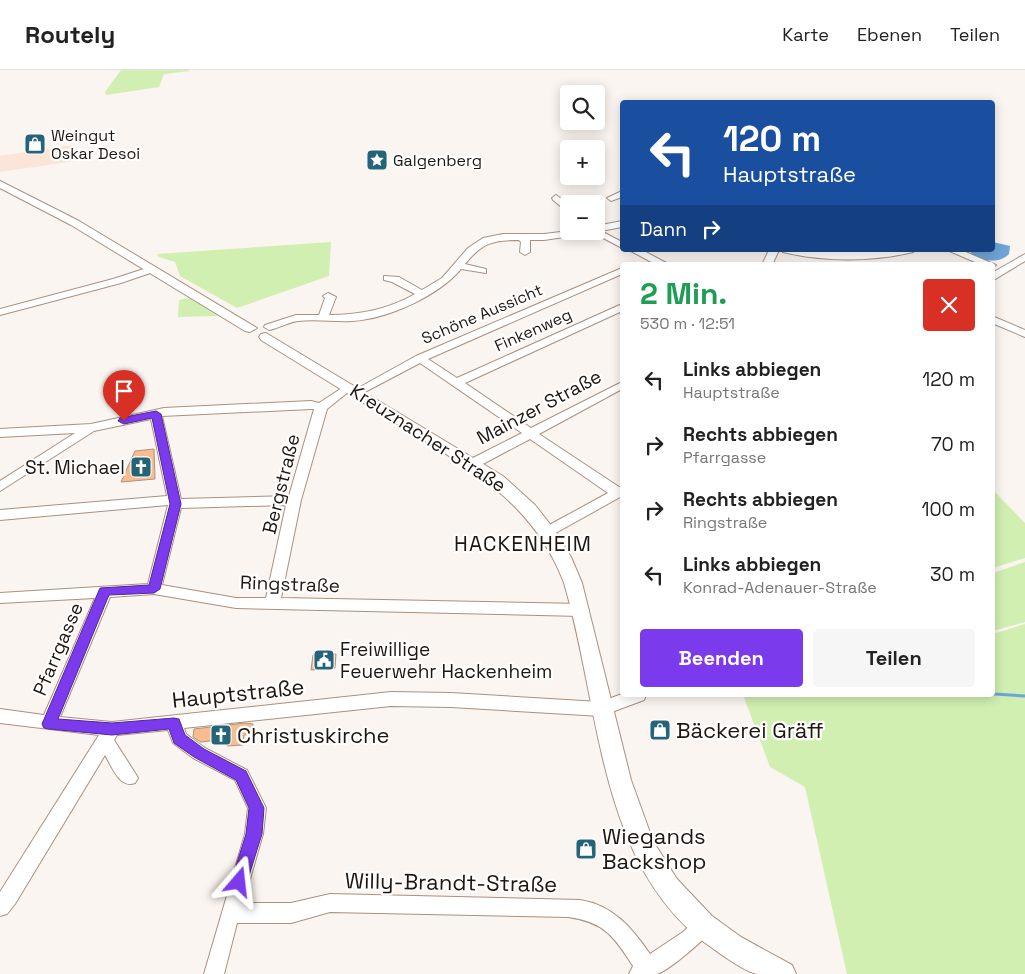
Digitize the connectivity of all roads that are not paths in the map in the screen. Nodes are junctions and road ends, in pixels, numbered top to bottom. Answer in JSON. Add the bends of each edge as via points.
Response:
{"nodes":[{"id":1,"x":0,"y":184,"type":"edge"},
{"id":2,"x":620,"y":195,"type":"edge"},
{"id":3,"x":556,"y":198,"type":"dead end"},
{"id":4,"x":611,"y":198,"type":"dead end"},
{"id":5,"x":560,"y":202,"type":"edge"},
{"id":6,"x":620,"y":224,"type":"edge"},
{"id":7,"x":533,"y":225,"type":"dead end"},
{"id":8,"x":605,"y":228,"type":"edge"},
{"id":9,"x":560,"y":235,"type":"edge"},
{"id":10,"x":605,"y":236,"type":"edge"},
{"id":11,"x":525,"y":237,"type":"junction"},
{"id":12,"x":620,"y":244,"type":"edge"},
{"id":13,"x":525,"y":252,"type":"dead end"},
{"id":14,"x":638,"y":252,"type":"edge"},
{"id":15,"x":798,"y":252,"type":"edge"},
{"id":16,"x":880,"y":252,"type":"edge"},
{"id":17,"x":957,"y":252,"type":"edge"},
{"id":18,"x":652,"y":258,"type":"junction"},
{"id":19,"x":1022,"y":259,"type":"edge"},
{"id":20,"x":643,"y":262,"type":"edge"},
{"id":21,"x":659,"y":262,"type":"edge"},
{"id":22,"x":887,"y":262,"type":"edge"},
{"id":23,"x":984,"y":262,"type":"edge"},
{"id":24,"x":458,"y":265,"type":"junction"},
{"id":25,"x":995,"y":266,"type":"edge"},
{"id":26,"x":153,"y":269,"type":"junction"},
{"id":27,"x":483,"y":271,"type":"dead end"},
{"id":28,"x":1006,"y":271,"type":"junction"},
{"id":29,"x":620,"y":272,"type":"edge"},
{"id":30,"x":995,"y":276,"type":"edge"},
{"id":31,"x":388,"y":278,"type":"dead end"},
{"id":32,"x":423,"y":294,"type":"junction"},
{"id":33,"x":328,"y":296,"type":"dead end"},
{"id":34,"x":620,"y":308,"type":"edge"},
{"id":35,"x":0,"y":312,"type":"edge"},
{"id":36,"x":323,"y":318,"type":"junction"},
{"id":37,"x":343,"y":318,"type":"junction"},
{"id":38,"x":995,"y":320,"type":"edge"},
{"id":39,"x":338,"y":331,"type":"dead end"},
{"id":40,"x":268,"y":332,"type":"junction"},
{"id":41,"x":1025,"y":334,"type":"edge"},
{"id":42,"x":420,"y":358,"type":"junction"},
{"id":43,"x":458,"y":382,"type":"junction"},
{"id":44,"x":620,"y":386,"type":"edge"},
{"id":45,"x":352,"y":389,"type":"junction"},
{"id":46,"x":321,"y":407,"type":"junction"},
{"id":47,"x":156,"y":414,"type":"junction"},
{"id":48,"x":91,"y":428,"type":"junction"},
{"id":49,"x":0,"y":433,"type":"edge"},
{"id":50,"x":531,"y":433,"type":"junction"},
{"id":51,"x":474,"y":463,"type":"junction"},
{"id":52,"x":0,"y":487,"type":"edge"},
{"id":53,"x":620,"y":492,"type":"edge"},
{"id":54,"x":294,"y":500,"type":"junction"},
{"id":55,"x":175,"y":502,"type":"junction"},
{"id":56,"x":0,"y":515,"type":"edge"},
{"id":57,"x":547,"y":532,"type":"junction"},
{"id":58,"x":154,"y":589,"type":"junction"},
{"id":59,"x":105,"y":591,"type":"junction"},
{"id":60,"x":0,"y":598,"type":"edge"},
{"id":61,"x":272,"y":604,"type":"junction"},
{"id":62,"x":581,"y":610,"type":"junction"},
{"id":63,"x":633,"y":697,"type":"edge"},
{"id":64,"x":601,"y":709,"type":"junction"},
{"id":65,"x":0,"y":716,"type":"edge"},
{"id":66,"x":174,"y":723,"type":"junction"},
{"id":67,"x":49,"y":724,"type":"junction"},
{"id":68,"x":109,"y":735,"type":"junction"},
{"id":69,"x":129,"y":778,"type":"dead end"},
{"id":70,"x":3,"y":900,"type":"edge"},
{"id":71,"x":230,"y":912,"type":"junction"},
{"id":72,"x":704,"y":926,"type":"junction"},
{"id":73,"x":643,"y":971,"type":"edge"},
{"id":74,"x":214,"y":974,"type":"edge"},
{"id":75,"x":783,"y":974,"type":"edge"}],
"edges":[{"from":1,"to":26,"type":"main road"},
{"from":2,"to":4,"type":"street"},
{"from":3,"to":5,"type":"street"},
{"from":6,"to":8,"type":"street"},
{"from":7,"to":11,"type":"street"},
{"from":9,"to":11,"type":"street"},
{"from":10,"to":12,"type":"street"},
{"from":11,"to":13,"type":"street"},
{"from":11,"to":24,"type":"street","via":[[486,240],[471,250]]},
{"from":14,"to":18,"type":"street"},
{"from":15,"to":16,"type":"street","via":[[817,255]]},
{"from":16,"to":22,"type":"street","via":[[888,258]]},
{"from":17,"to":23,"type":"street"},
{"from":18,"to":20,"type":"street"},
{"from":18,"to":21,"type":"street"},
{"from":19,"to":28,"type":"street"},
{"from":24,"to":27,"type":"street"},
{"from":24,"to":32,"type":"street","via":[[446,280]]},
{"from":25,"to":28,"type":"street"},
{"from":26,"to":35,"type":"street"},
{"from":26,"to":40,"type":"main road","via":[[250,328],[259,326]]},
{"from":28,"to":30,"type":"street"},
{"from":29,"to":42,"type":"street","name":"Schöne Aussicht"},
{"from":31,"to":32,"type":"street"},
{"from":32,"to":37,"type":"street","via":[[374,314]]},
{"from":33,"to":36,"type":"street"},
{"from":34,"to":43,"type":"street","name":"Finkenweg"},
{"from":36,"to":37,"type":"street"},
{"from":36,"to":40,"type":"street","via":[[296,318]]},
{"from":37,"to":39,"type":"street"},
{"from":38,"to":41,"type":"street"},
{"from":40,"to":45,"type":"main road","name":"Kreuznacher Straße"},
{"from":42,"to":43,"type":"street"},
{"from":42,"to":45,"type":"street","name":"Schöne Aussicht"},
{"from":43,"to":50,"type":"street"},
{"from":44,"to":50,"type":"street","name":"Mainzer Straße"},
{"from":45,"to":46,"type":"street"},
{"from":45,"to":51,"type":"main road","name":"Kreuznacher Straße"},
{"from":46,"to":47,"type":"street"},
{"from":46,"to":54,"type":"street","name":"Bergstraße"},
{"from":47,"to":48,"type":"street"},
{"from":47,"to":55,"type":"street"},
{"from":48,"to":49,"type":"street"},
{"from":48,"to":52,"type":"street"},
{"from":50,"to":51,"type":"street","name":"Mainzer Straße"},
{"from":50,"to":53,"type":"street"},
{"from":51,"to":57,"type":"main road","name":"Kreuznacher Straße","via":[[517,496]]},
{"from":53,"to":57,"type":"street"},
{"from":54,"to":55,"type":"street"},
{"from":54,"to":61,"type":"street","name":"Bergstraße"},
{"from":55,"to":56,"type":"street"},
{"from":55,"to":58,"type":"street"},
{"from":57,"to":62,"type":"main road","name":"Kreuznacher Straße","via":[[568,571]]},
{"from":58,"to":59,"type":"street","name":"Ringstraße"},
{"from":58,"to":61,"type":"street","name":"Ringstraße","via":[[236,603]]},
{"from":59,"to":60,"type":"street","name":"Ringstraße"},
{"from":59,"to":67,"type":"street","name":"Pfarrgasse"},
{"from":61,"to":62,"type":"street","name":"Ringstraße"},
{"from":62,"to":64,"type":"main road","name":"Kreuznacher Straße"},
{"from":63,"to":64,"type":"street"},
{"from":64,"to":66,"type":"street","name":"Hauptstraße","via":[[391,699]]},
{"from":64,"to":72,"type":"main road","name":"Kreuznacher Straße","via":[[636,834],[664,881]]},
{"from":65,"to":67,"type":"street","name":"Hauptstraße"},
{"from":66,"to":68,"type":"street","name":"Hauptstraße"},
{"from":66,"to":71,"type":"street","via":[[179,738],[199,753],[241,775],[257,808],[254,834]]},
{"from":67,"to":68,"type":"street","name":"Hauptstraße"},
{"from":68,"to":69,"type":"street"},
{"from":68,"to":70,"type":"street"},
{"from":71,"to":73,"type":"street","name":"Willy-Brandt-Straße","via":[[291,913],[330,903],[591,911],[605,917],[622,932]]},
{"from":71,"to":74,"type":"street"},
{"from":72,"to":73,"type":"street"},
{"from":72,"to":75,"type":"main road","name":"Kreuznacher Straße","via":[[731,947]]}]}
